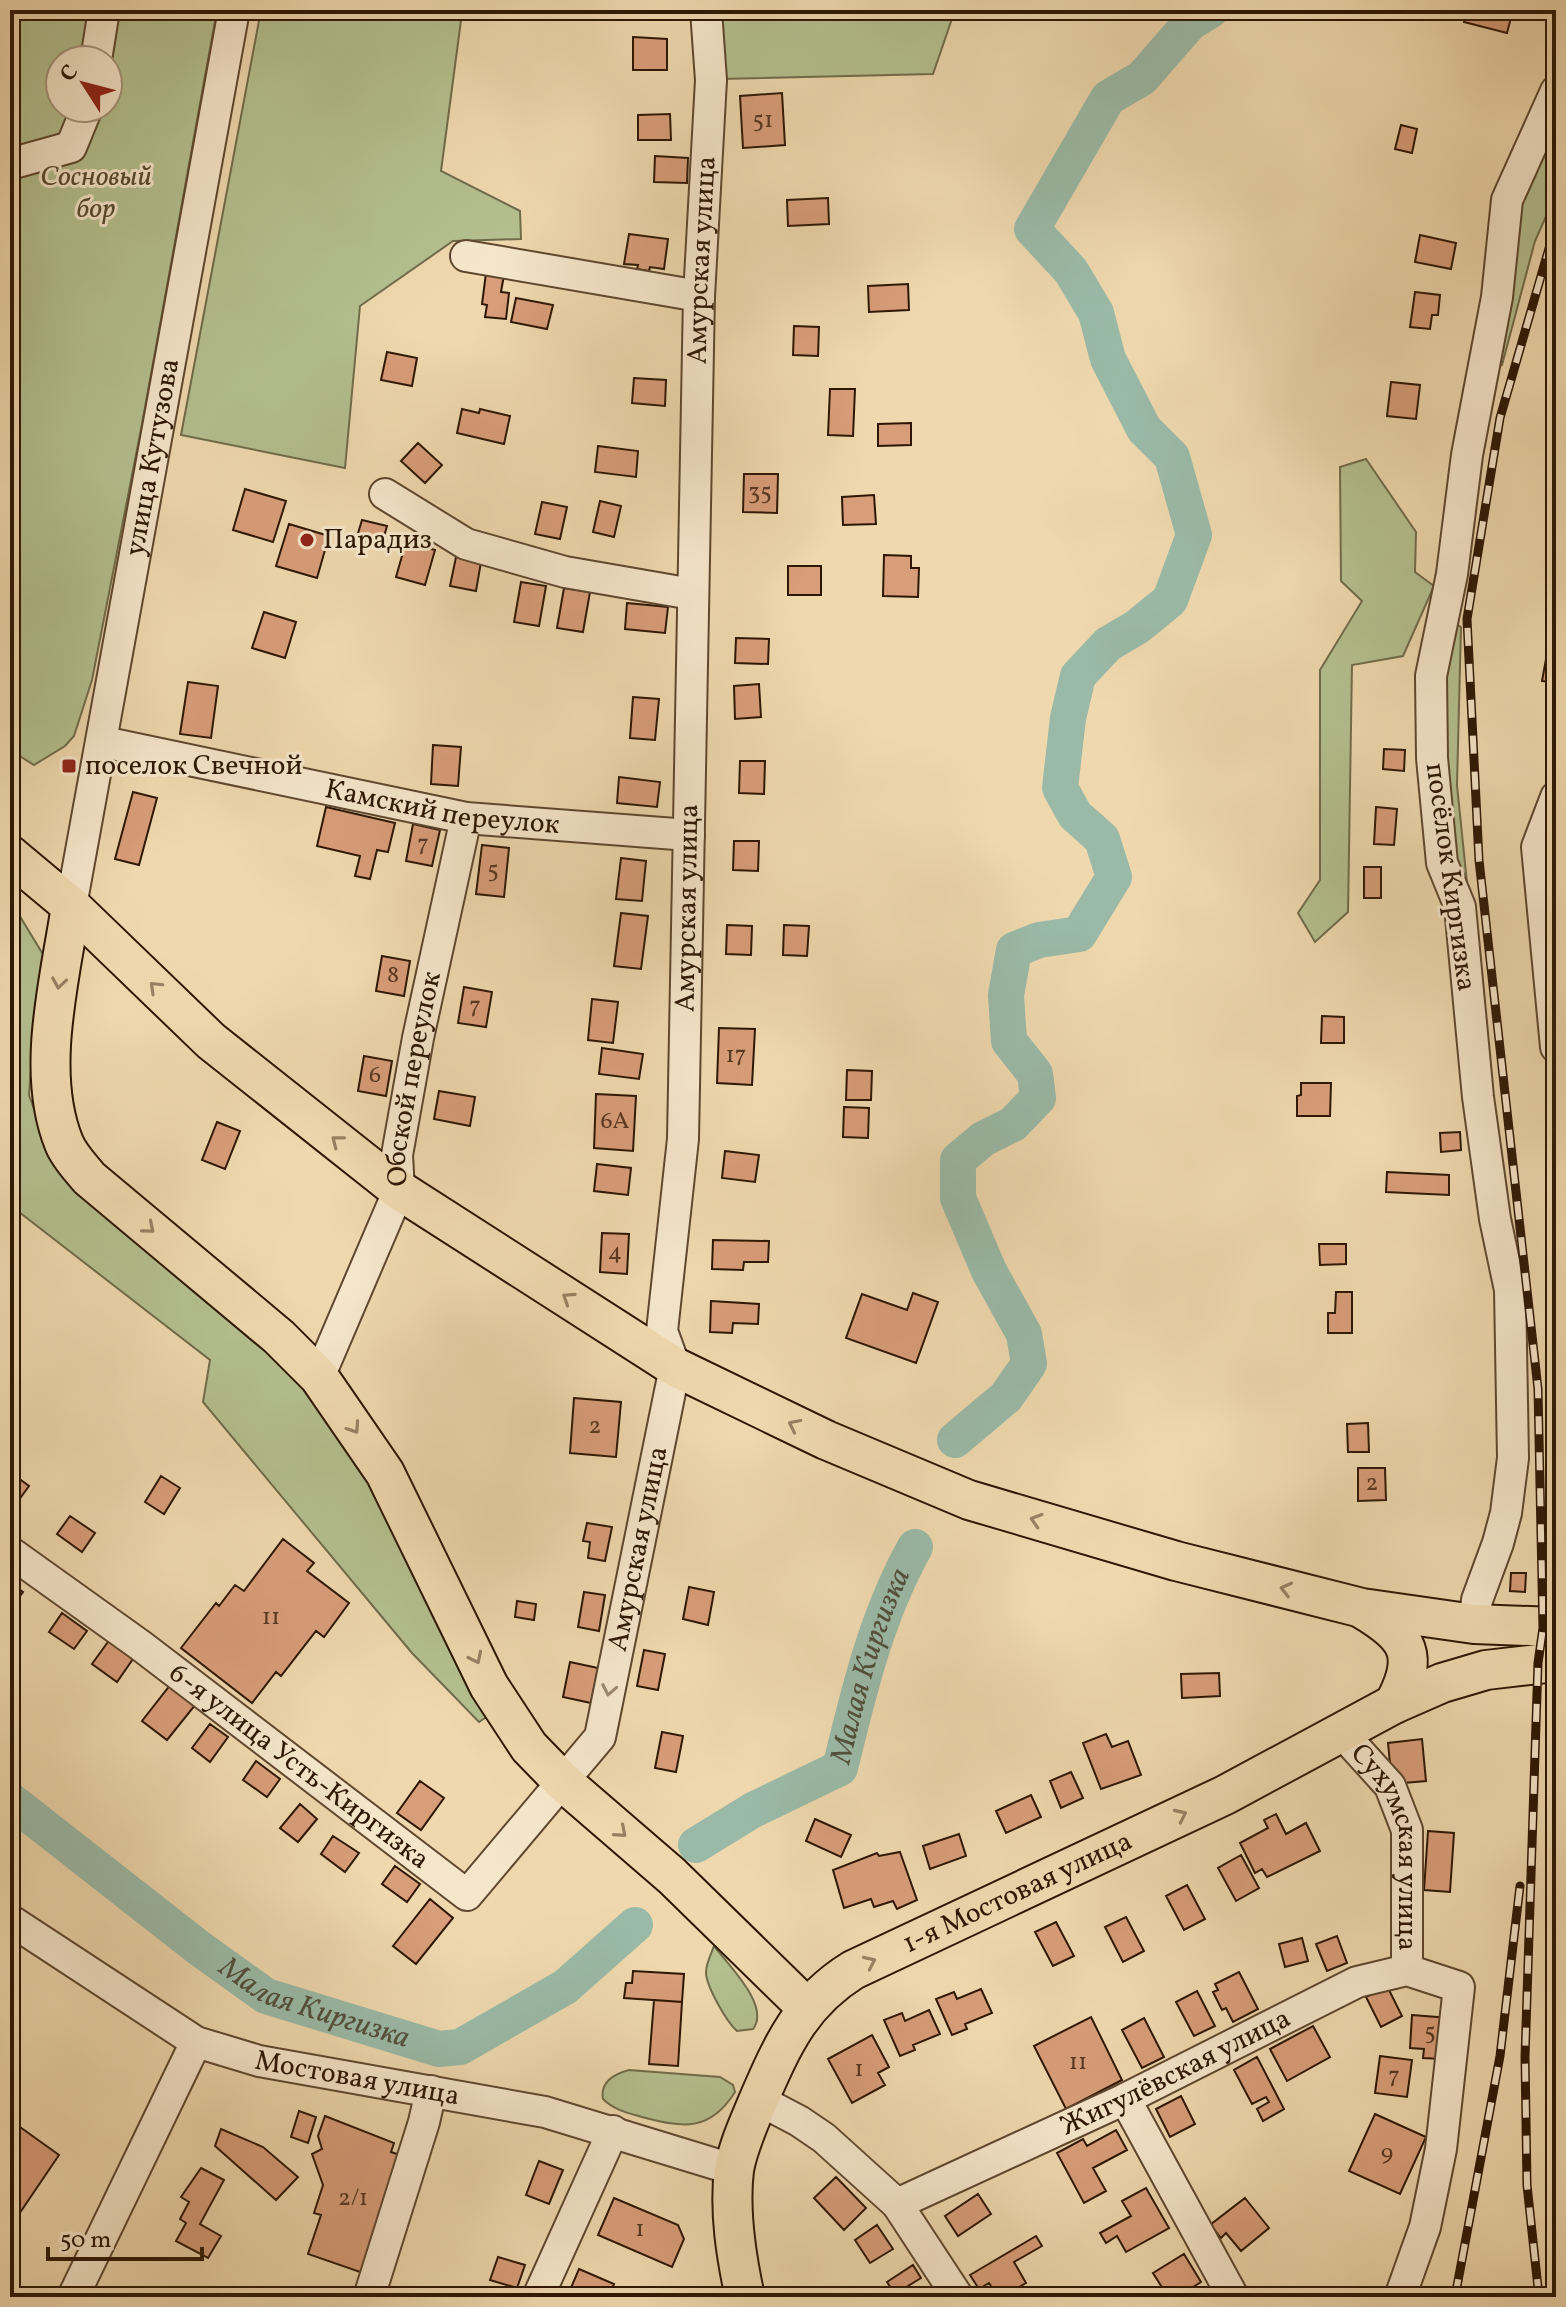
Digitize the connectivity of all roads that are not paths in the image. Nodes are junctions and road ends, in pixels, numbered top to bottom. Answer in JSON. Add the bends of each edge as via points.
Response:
{"nodes":[{"id":1,"x":104,"y":10,"type":"edge"},
{"id":2,"x":234,"y":10,"type":"edge"},
{"id":3,"x":706,"y":10,"type":"edge"},
{"id":4,"x":99,"y":44,"type":"edge"},
{"id":5,"x":1556,"y":91,"type":"edge"},
{"id":6,"x":80,"y":124,"type":"edge"},
{"id":7,"x":10,"y":164,"type":"edge"},
{"id":8,"x":466,"y":256,"type":"dead end"},
{"id":9,"x":699,"y":296,"type":"junction"},
{"id":10,"x":385,"y":494,"type":"dead end"},
{"id":11,"x":692,"y":594,"type":"junction"},
{"id":12,"x":103,"y":742,"type":"junction"},
{"id":13,"x":1556,"y":797,"type":"edge"},
{"id":14,"x":466,"y":818,"type":"junction"},
{"id":15,"x":689,"y":835,"type":"junction"},
{"id":16,"x":10,"y":855,"type":"edge"},
{"id":17,"x":71,"y":906,"type":"junction"},
{"id":18,"x":1556,"y":1047,"type":"edge"},
{"id":19,"x":399,"y":1190,"type":"junction"},
{"id":20,"x":675,"y":1367,"type":"junction"},
{"id":21,"x":319,"y":1377,"type":"junction"},
{"id":22,"x":10,"y":1552,"type":"edge"},
{"id":23,"x":1362,"y":1608,"type":"junction"},
{"id":24,"x":1474,"y":1624,"type":"junction"},
{"id":25,"x":1556,"y":1627,"type":"edge"},
{"id":26,"x":1556,"y":1662,"type":"edge"},
{"id":27,"x":1394,"y":1704,"type":"junction"},
{"id":28,"x":1342,"y":1733,"type":"junction"},
{"id":29,"x":562,"y":1781,"type":"junction"},
{"id":30,"x":10,"y":1920,"type":"edge"},
{"id":31,"x":1407,"y":1970,"type":"junction"},
{"id":32,"x":807,"y":2008,"type":"junction"},
{"id":33,"x":196,"y":2042,"type":"junction"},
{"id":34,"x":431,"y":2091,"type":"junction"},
{"id":35,"x":1125,"y":2099,"type":"junction"},
{"id":36,"x":759,"y":2100,"type":"junction"},
{"id":37,"x":613,"y":2131,"type":"junction"},
{"id":38,"x":735,"y":2170,"type":"junction"},
{"id":39,"x":897,"y":2204,"type":"junction"},
{"id":40,"x":1232,"y":2296,"type":"edge"},
{"id":41,"x":73,"y":2297,"type":"edge"},
{"id":42,"x":369,"y":2297,"type":"edge"},
{"id":43,"x":538,"y":2297,"type":"edge"},
{"id":44,"x":745,"y":2297,"type":"edge"},
{"id":45,"x":958,"y":2297,"type":"edge"},
{"id":46,"x":1400,"y":2297,"type":"edge"}],
"edges":[{"from":1,"to":4,"type":"street"},
{"from":2,"to":12,"type":"street","name":"улица Кутузова"},
{"from":3,"to":9,"type":"street","name":"Амурская улица","via":[[711,80]]},
{"from":5,"to":24,"type":"street","name":"посёлок Киргизка","via":[[1507,200],[1497,297],[1431,676],[1442,863],[1460,907],[1478,1097],[1510,1290],[1513,1458],[1506,1513]]},
{"from":6,"to":7,"type":"street","via":[[71,147]]},
{"from":8,"to":9,"type":"street"},
{"from":9,"to":11,"type":"street","name":"Амурская улица"},
{"from":10,"to":11,"type":"street","via":[[466,544],[565,572]]},
{"from":11,"to":15,"type":"street","name":"Амурская улица"},
{"from":12,"to":14,"type":"street","name":"Камский переулок"},
{"from":12,"to":17,"type":"street","name":"улица Кутузова"},
{"from":13,"to":18,"type":"street","via":[[1537,847]]},
{"from":14,"to":15,"type":"street","name":"Камский переулок"},
{"from":14,"to":19,"type":"street","name":"Обской переулок","via":[[418,1038],[397,1155]]},
{"from":15,"to":20,"type":"street","name":"Амурская улица","via":[[683,1139],[662,1331]]},
{"from":16,"to":17,"type":"main road"},
{"from":19,"to":17,"type":"main road","one_way":true,"via":[[211,1041]]},
{"from":17,"to":21,"type":"main road","one_way":true,"via":[[52,1030],[52,1098],[65,1145],[89,1178],[279,1337]]},
{"from":20,"to":19,"type":"main road","one_way":true},
{"from":19,"to":21,"type":"street","name":"Обской переулок"},
{"from":23,"to":20,"type":"main road","one_way":true,"via":[[969,1500],[826,1440]]},
{"from":20,"to":29,"type":"street","name":"Амурская улица","one_way":true,"via":[[600,1737]]},
{"from":21,"to":29,"type":"main road","one_way":true,"via":[[385,1473],[489,1686],[529,1747]]},
{"from":22,"to":29,"type":"street","name":"6-я улица Усть-Киргизка","via":[[467,1895]]},
{"from":23,"to":24,"type":"main road"},
{"from":23,"to":27,"type":"main road","via":[[1392,1626],[1403,1642],[1406,1680]]},
{"from":24,"to":25,"type":"main road"},
{"from":26,"to":27,"type":"main road","name":"1-я Мостовая улица","via":[[1486,1670]]},
{"from":27,"to":28,"type":"main road","name":"1-я Мостовая улица"},
{"from":28,"to":31,"type":"street","name":"Сухумская улица","via":[[1390,1786],[1407,1830]]},
{"from":32,"to":28,"type":"main road","name":"1-я Мостовая улица","one_way":true,"via":[[853,1970],[1225,1795]]},
{"from":29,"to":32,"type":"main road","one_way":true,"via":[[672,1876]]},
{"from":30,"to":33,"type":"street","name":"Мостовая улица"},
{"from":31,"to":35,"type":"street","name":"Жигулёвская улица","via":[[1357,1982]]},
{"from":31,"to":46,"type":"street","via":[[1459,1987],[1441,2149],[1425,2227]]},
{"from":32,"to":36,"type":"main road","name":"1-я Мостовая улица","via":[[784,2043]]},
{"from":33,"to":34,"type":"street","name":"Мостовая улица","via":[[259,2061]]},
{"from":33,"to":41,"type":"street"},
{"from":34,"to":37,"type":"street","name":"Мостовая улица"},
{"from":34,"to":42,"type":"street"},
{"from":35,"to":39,"type":"street","name":"Жигулёвская улица"},
{"from":35,"to":40,"type":"street"},
{"from":36,"to":38,"type":"main road","name":"1-я Мостовая улица"},
{"from":36,"to":39,"type":"street","via":[[824,2138]]},
{"from":37,"to":38,"type":"street","name":"Мостовая улица"},
{"from":37,"to":43,"type":"street"},
{"from":38,"to":44,"type":"main road","name":"1-я Мостовая улица","via":[[736,2245]]},
{"from":39,"to":45,"type":"street"}]}
